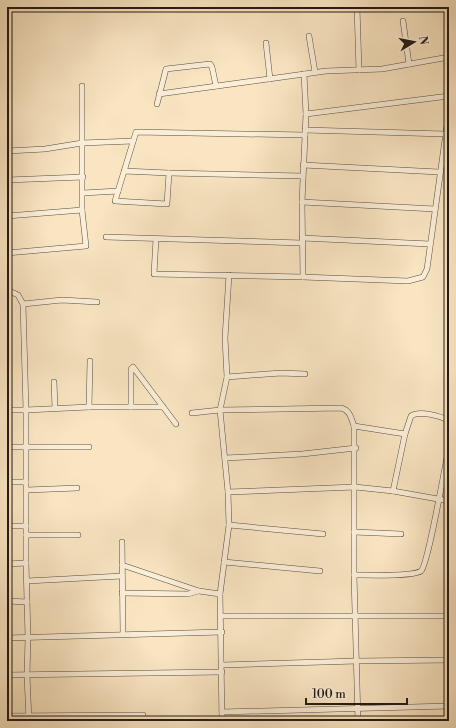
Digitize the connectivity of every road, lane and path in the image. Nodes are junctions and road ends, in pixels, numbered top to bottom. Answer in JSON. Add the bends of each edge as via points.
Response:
{"nodes":[{"id":1,"x":404,"y":7,"type":"edge"},
{"id":2,"x":447,"y":7,"type":"edge"},
{"id":3,"x":357,"y":8,"type":"edge"},
{"id":4,"x":449,"y":17,"type":"edge"},
{"id":5,"x":403,"y":21,"type":"dead end"},
{"id":6,"x":308,"y":36,"type":"dead end"},
{"id":7,"x":266,"y":43,"type":"dead end"},
{"id":8,"x":449,"y":57,"type":"edge"},
{"id":9,"x":409,"y":64,"type":"junction"},
{"id":10,"x":359,"y":70,"type":"junction"},
{"id":11,"x":315,"y":72,"type":"junction"},
{"id":12,"x":304,"y":74,"type":"junction"},
{"id":13,"x":270,"y":78,"type":"junction"},
{"id":14,"x":82,"y":86,"type":"dead end"},
{"id":15,"x":216,"y":86,"type":"junction"},
{"id":16,"x":159,"y":94,"type":"junction"},
{"id":17,"x":449,"y":96,"type":"edge"},
{"id":18,"x":156,"y":104,"type":"dead end"},
{"id":19,"x":449,"y":111,"type":"edge"},
{"id":20,"x":306,"y":114,"type":"junction"},
{"id":21,"x":305,"y":133,"type":"junction"},
{"id":22,"x":445,"y":134,"type":"junction"},
{"id":23,"x":133,"y":141,"type":"junction"},
{"id":24,"x":82,"y":143,"type":"junction"},
{"id":25,"x":7,"y":151,"type":"edge"},
{"id":26,"x":303,"y":165,"type":"junction"},
{"id":27,"x":124,"y":171,"type":"junction"},
{"id":28,"x":439,"y":172,"type":"junction"},
{"id":29,"x":168,"y":173,"type":"junction"},
{"id":30,"x":303,"y":176,"type":"junction"},
{"id":31,"x":83,"y":177,"type":"junction"},
{"id":32,"x":7,"y":180,"type":"edge"},
{"id":33,"x":118,"y":191,"type":"junction"},
{"id":34,"x":83,"y":193,"type":"junction"},
{"id":35,"x":302,"y":202,"type":"junction"},
{"id":36,"x":435,"y":209,"type":"junction"},
{"id":37,"x":82,"y":210,"type":"junction"},
{"id":38,"x":7,"y":216,"type":"edge"},
{"id":39,"x":106,"y":237,"type":"dead end"},
{"id":40,"x":156,"y":239,"type":"junction"},
{"id":41,"x":302,"y":240,"type":"junction"},
{"id":42,"x":430,"y":244,"type":"junction"},
{"id":43,"x":7,"y":253,"type":"edge"},
{"id":44,"x":229,"y":275,"type":"junction"},
{"id":45,"x":303,"y":277,"type":"junction"},
{"id":46,"x":7,"y":290,"type":"edge"},
{"id":47,"x":97,"y":302,"type":"dead end"},
{"id":48,"x":23,"y":304,"type":"junction"},
{"id":49,"x":90,"y":361,"type":"dead end"},
{"id":50,"x":305,"y":374,"type":"dead end"},
{"id":51,"x":227,"y":377,"type":"junction"},
{"id":52,"x":54,"y":382,"type":"dead end"},
{"id":53,"x":163,"y":406,"type":"junction"},
{"id":54,"x":89,"y":407,"type":"junction"},
{"id":55,"x":131,"y":407,"type":"junction"},
{"id":56,"x":55,"y":408,"type":"junction"},
{"id":57,"x":7,"y":410,"type":"edge"},
{"id":58,"x":26,"y":410,"type":"junction"},
{"id":59,"x":220,"y":410,"type":"junction"},
{"id":60,"x":192,"y":413,"type":"dead end"},
{"id":61,"x":449,"y":421,"type":"edge"},
{"id":62,"x":176,"y":424,"type":"dead end"},
{"id":63,"x":354,"y":426,"type":"junction"},
{"id":64,"x":405,"y":434,"type":"junction"},
{"id":65,"x":7,"y":447,"type":"edge"},
{"id":66,"x":26,"y":447,"type":"junction"},
{"id":67,"x":90,"y":447,"type":"dead end"},
{"id":68,"x":356,"y":448,"type":"junction"},
{"id":69,"x":449,"y":448,"type":"edge"},
{"id":70,"x":225,"y":458,"type":"junction"},
{"id":71,"x":7,"y":482,"type":"edge"},
{"id":72,"x":26,"y":482,"type":"junction"},
{"id":73,"x":355,"y":487,"type":"junction"},
{"id":74,"x":76,"y":488,"type":"dead end"},
{"id":75,"x":27,"y":490,"type":"junction"},
{"id":76,"x":393,"y":491,"type":"junction"},
{"id":77,"x":228,"y":492,"type":"junction"},
{"id":78,"x":439,"y":499,"type":"junction"},
{"id":79,"x":449,"y":501,"type":"edge"},
{"id":80,"x":229,"y":525,"type":"junction"},
{"id":81,"x":7,"y":526,"type":"edge"},
{"id":82,"x":26,"y":526,"type":"junction"},
{"id":83,"x":354,"y":532,"type":"junction"},
{"id":84,"x":323,"y":534,"type":"dead end"},
{"id":85,"x":401,"y":534,"type":"dead end"},
{"id":86,"x":26,"y":535,"type":"junction"},
{"id":87,"x":78,"y":535,"type":"dead end"},
{"id":88,"x":122,"y":542,"type":"dead end"},
{"id":89,"x":224,"y":562,"type":"junction"},
{"id":90,"x":7,"y":564,"type":"edge"},
{"id":91,"x":26,"y":564,"type":"junction"},
{"id":92,"x":122,"y":565,"type":"junction"},
{"id":93,"x":320,"y":570,"type":"dead end"},
{"id":94,"x":354,"y":574,"type":"junction"},
{"id":95,"x":122,"y":576,"type":"junction"},
{"id":96,"x":27,"y":581,"type":"junction"},
{"id":97,"x":199,"y":591,"type":"junction"},
{"id":98,"x":122,"y":593,"type":"junction"},
{"id":99,"x":220,"y":594,"type":"junction"},
{"id":100,"x":7,"y":601,"type":"edge"},
{"id":101,"x":27,"y":602,"type":"junction"},
{"id":102,"x":222,"y":616,"type":"junction"},
{"id":103,"x":356,"y":616,"type":"junction"},
{"id":104,"x":449,"y":616,"type":"edge"},
{"id":105,"x":222,"y":632,"type":"junction"},
{"id":106,"x":123,"y":634,"type":"junction"},
{"id":107,"x":7,"y":638,"type":"edge"},
{"id":108,"x":28,"y":638,"type":"junction"},
{"id":109,"x":449,"y":660,"type":"edge"},
{"id":110,"x":357,"y":661,"type":"junction"},
{"id":111,"x":222,"y":665,"type":"junction"},
{"id":112,"x":222,"y":672,"type":"junction"},
{"id":113,"x":7,"y":675,"type":"edge"},
{"id":114,"x":27,"y":675,"type":"junction"},
{"id":115,"x":449,"y":706,"type":"edge"},
{"id":116,"x":358,"y":708,"type":"junction"},
{"id":117,"x":222,"y":712,"type":"junction"},
{"id":118,"x":143,"y":715,"type":"dead end"},
{"id":119,"x":7,"y":716,"type":"edge"},
{"id":120,"x":29,"y":719,"type":"edge"},
{"id":121,"x":222,"y":721,"type":"edge"},
{"id":122,"x":358,"y":721,"type":"edge"}],
"edges":[{"from":1,"to":3,"type":"street"},
{"from":2,"to":4,"type":"street"},
{"from":3,"to":10,"type":"street"},
{"from":5,"to":9,"type":"street"},
{"from":6,"to":11,"type":"street"},
{"from":7,"to":13,"type":"street"},
{"from":8,"to":9,"type":"street"},
{"from":9,"to":10,"type":"street"},
{"from":10,"to":11,"type":"street"},
{"from":11,"to":12,"type":"street"},
{"from":12,"to":13,"type":"street"},
{"from":12,"to":20,"type":"street"},
{"from":13,"to":15,"type":"street"},
{"from":14,"to":24,"type":"street"},
{"from":15,"to":16,"type":"street"},
{"from":15,"to":16,"type":"street","via":[[210,64],[170,68],[164,72]]},
{"from":16,"to":18,"type":"street"},
{"from":17,"to":20,"type":"street"},
{"from":19,"to":22,"type":"street"},
{"from":20,"to":21,"type":"street"},
{"from":21,"to":22,"type":"street"},
{"from":21,"to":23,"type":"street","via":[[136,132]]},
{"from":21,"to":26,"type":"street"},
{"from":22,"to":28,"type":"street"},
{"from":23,"to":24,"type":"street"},
{"from":23,"to":27,"type":"street"},
{"from":24,"to":25,"type":"street","via":[[45,149]]},
{"from":24,"to":31,"type":"street"},
{"from":26,"to":28,"type":"street"},
{"from":26,"to":30,"type":"street"},
{"from":27,"to":29,"type":"street"},
{"from":27,"to":33,"type":"street"},
{"from":28,"to":36,"type":"street"},
{"from":29,"to":30,"type":"street"},
{"from":29,"to":33,"type":"street","via":[[167,204],[115,201]]},
{"from":30,"to":35,"type":"street"},
{"from":31,"to":32,"type":"street"},
{"from":31,"to":34,"type":"street"},
{"from":33,"to":34,"type":"street"},
{"from":34,"to":37,"type":"street"},
{"from":35,"to":36,"type":"street"},
{"from":35,"to":41,"type":"street"},
{"from":36,"to":42,"type":"street"},
{"from":37,"to":38,"type":"street"},
{"from":37,"to":43,"type":"street","via":[[86,246]]},
{"from":39,"to":40,"type":"street"},
{"from":40,"to":41,"type":"street"},
{"from":40,"to":44,"type":"street","via":[[154,274]]},
{"from":41,"to":42,"type":"street"},
{"from":41,"to":45,"type":"street"},
{"from":42,"to":45,"type":"street","via":[[427,268],[423,277],[416,280]]},
{"from":44,"to":45,"type":"street"},
{"from":44,"to":51,"type":"street"},
{"from":46,"to":48,"type":"street","via":[[18,295]]},
{"from":47,"to":48,"type":"street","via":[[62,300]]},
{"from":48,"to":58,"type":"street"},
{"from":49,"to":54,"type":"street"},
{"from":50,"to":51,"type":"street"},
{"from":51,"to":59,"type":"street"},
{"from":52,"to":56,"type":"street"},
{"from":53,"to":55,"type":"street"},
{"from":53,"to":55,"type":"street","via":[[133,367]]},
{"from":53,"to":62,"type":"street"},
{"from":54,"to":55,"type":"street"},
{"from":54,"to":56,"type":"street"},
{"from":56,"to":58,"type":"street"},
{"from":57,"to":58,"type":"street"},
{"from":58,"to":66,"type":"street"},
{"from":59,"to":60,"type":"street"},
{"from":59,"to":63,"type":"street","via":[[341,408],[349,412]]},
{"from":59,"to":70,"type":"street"},
{"from":61,"to":64,"type":"street","via":[[420,413],[414,414]]},
{"from":63,"to":64,"type":"street"},
{"from":63,"to":68,"type":"street"},
{"from":64,"to":76,"type":"street"},
{"from":65,"to":66,"type":"street"},
{"from":66,"to":67,"type":"street"},
{"from":66,"to":72,"type":"street"},
{"from":68,"to":70,"type":"street"},
{"from":68,"to":73,"type":"street"},
{"from":69,"to":78,"type":"street"},
{"from":70,"to":77,"type":"street"},
{"from":71,"to":72,"type":"street"},
{"from":72,"to":75,"type":"street"},
{"from":73,"to":76,"type":"street"},
{"from":73,"to":77,"type":"street"},
{"from":73,"to":83,"type":"street"},
{"from":74,"to":75,"type":"street"},
{"from":75,"to":82,"type":"street"},
{"from":76,"to":78,"type":"street"},
{"from":77,"to":80,"type":"street"},
{"from":78,"to":79,"type":"street"},
{"from":78,"to":94,"type":"street","via":[[424,567],[421,570],[416,573]]},
{"from":80,"to":84,"type":"street"},
{"from":80,"to":89,"type":"street"},
{"from":81,"to":82,"type":"street"},
{"from":82,"to":86,"type":"street"},
{"from":83,"to":85,"type":"street"},
{"from":83,"to":94,"type":"street"},
{"from":86,"to":87,"type":"street"},
{"from":86,"to":91,"type":"street"},
{"from":88,"to":92,"type":"street"},
{"from":89,"to":93,"type":"street"},
{"from":89,"to":99,"type":"street"},
{"from":90,"to":91,"type":"street"},
{"from":91,"to":96,"type":"street"},
{"from":92,"to":95,"type":"street"},
{"from":92,"to":97,"type":"street"},
{"from":94,"to":103,"type":"street"},
{"from":95,"to":96,"type":"street"},
{"from":95,"to":98,"type":"street"},
{"from":96,"to":101,"type":"street"},
{"from":97,"to":98,"type":"street","via":[[188,594]]},
{"from":97,"to":99,"type":"street"},
{"from":98,"to":106,"type":"street"},
{"from":99,"to":102,"type":"street"},
{"from":100,"to":101,"type":"street"},
{"from":101,"to":108,"type":"street"},
{"from":102,"to":103,"type":"street"},
{"from":102,"to":105,"type":"street"},
{"from":103,"to":104,"type":"street"},
{"from":103,"to":110,"type":"street"},
{"from":105,"to":106,"type":"street"},
{"from":105,"to":111,"type":"street"},
{"from":106,"to":108,"type":"street"},
{"from":107,"to":108,"type":"street"},
{"from":108,"to":114,"type":"street"},
{"from":109,"to":110,"type":"street"},
{"from":110,"to":111,"type":"street"},
{"from":110,"to":116,"type":"street"},
{"from":111,"to":112,"type":"street"},
{"from":112,"to":114,"type":"street"},
{"from":112,"to":117,"type":"street"},
{"from":113,"to":114,"type":"street"},
{"from":114,"to":120,"type":"street"},
{"from":115,"to":116,"type":"street"},
{"from":116,"to":117,"type":"street"},
{"from":116,"to":122,"type":"street"},
{"from":117,"to":121,"type":"street"},
{"from":118,"to":120,"type":"street"},
{"from":119,"to":120,"type":"street"}]}
